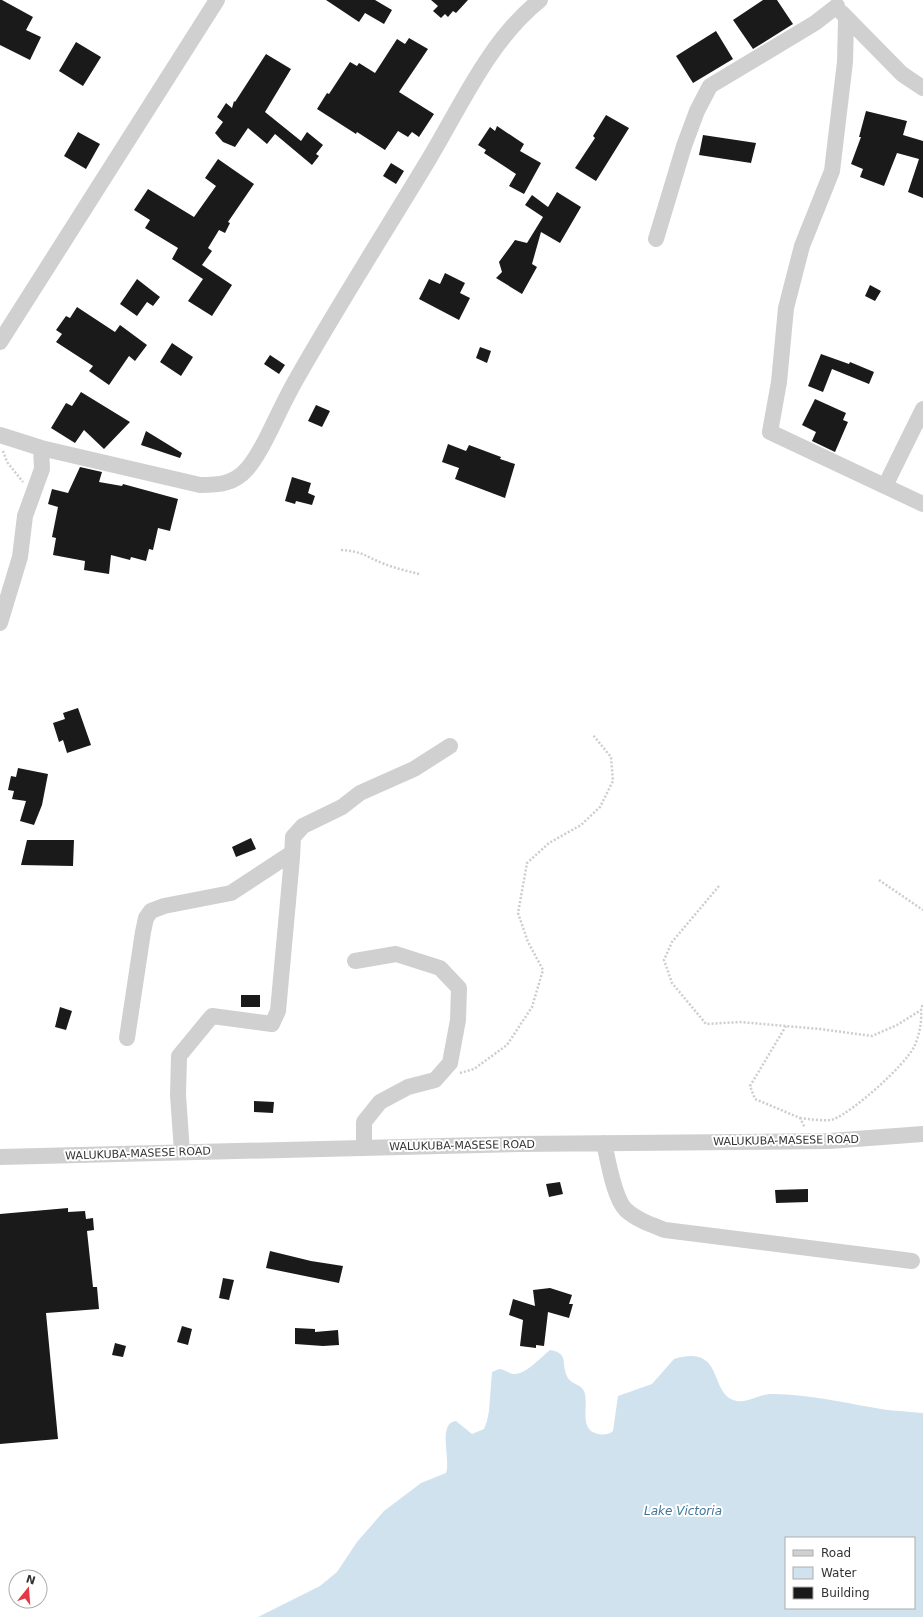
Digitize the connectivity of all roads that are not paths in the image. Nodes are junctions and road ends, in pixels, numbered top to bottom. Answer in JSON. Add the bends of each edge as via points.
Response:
{"nodes":[{"id":1,"x":217,"y":0,"type":"edge"},
{"id":2,"x":540,"y":0,"type":"edge"},
{"id":3,"x":839,"y":8,"type":"edge"},
{"id":4,"x":923,"y":88,"type":"edge"},
{"id":5,"x":656,"y":239,"type":"dead end"},
{"id":6,"x":0,"y":342,"type":"edge"},
{"id":7,"x":923,"y":409,"type":"edge"},
{"id":8,"x":0,"y":435,"type":"edge"},
{"id":9,"x":41,"y":448,"type":"junction"},
{"id":10,"x":885,"y":486,"type":"junction"},
{"id":11,"x":923,"y":504,"type":"edge"},
{"id":12,"x":0,"y":623,"type":"edge"},
{"id":13,"x":450,"y":746,"type":"dead end"},
{"id":14,"x":292,"y":853,"type":"junction"},
{"id":15,"x":355,"y":961,"type":"dead end"},
{"id":16,"x":127,"y":1038,"type":"dead end"},
{"id":17,"x":923,"y":1134,"type":"edge"},
{"id":18,"x":604,"y":1143,"type":"junction"},
{"id":19,"x":364,"y":1147,"type":"junction"},
{"id":20,"x":182,"y":1152,"type":"junction"},
{"id":21,"x":0,"y":1157,"type":"edge"},
{"id":22,"x":912,"y":1261,"type":"dead end"}],
"edges":[{"from":1,"to":6,"type":"street"},
{"from":2,"to":9,"type":"street","via":[[506,33],[485,64],[352,284],[247,470],[234,481],[200,485]]},
{"from":3,"to":4,"type":"street","via":[[902,74]]},
{"from":3,"to":5,"type":"street","via":[[710,86],[684,146]]},
{"from":3,"to":10,"type":"street","via":[[845,62],[832,171],[802,246],[786,308],[779,382],[770,432]]},
{"from":7,"to":10,"type":"street"},
{"from":8,"to":9,"type":"street"},
{"from":9,"to":12,"type":"street","via":[[42,469],[25,516],[20,557]]},
{"from":10,"to":11,"type":"street"},
{"from":13,"to":14,"type":"street","via":[[414,769],[360,793],[342,807],[303,826],[293,837]]},
{"from":14,"to":16,"type":"street","via":[[232,893],[164,906],[151,911],[146,918],[143,932]]},
{"from":14,"to":20,"type":"street","via":[[278,1011],[272,1024],[212,1016],[179,1056],[178,1095]]},
{"from":15,"to":19,"type":"street","via":[[396,954],[440,968],[459,988],[458,1020],[450,1064],[435,1080],[408,1087],[380,1102],[364,1122]]},
{"from":17,"to":18,"type":"street","name":"WALUKUBA-MASESE ROAD","via":[[812,1141]]},
{"from":18,"to":19,"type":"street","name":"WALUKUBA-MASESE ROAD"},
{"from":18,"to":22,"type":"street","via":[[616,1193],[626,1210],[643,1222],[665,1230]]},
{"from":19,"to":20,"type":"street","name":"WALUKUBA-MASESE ROAD"},
{"from":20,"to":21,"type":"street","name":"WALUKUBA-MASESE ROAD"}]}
